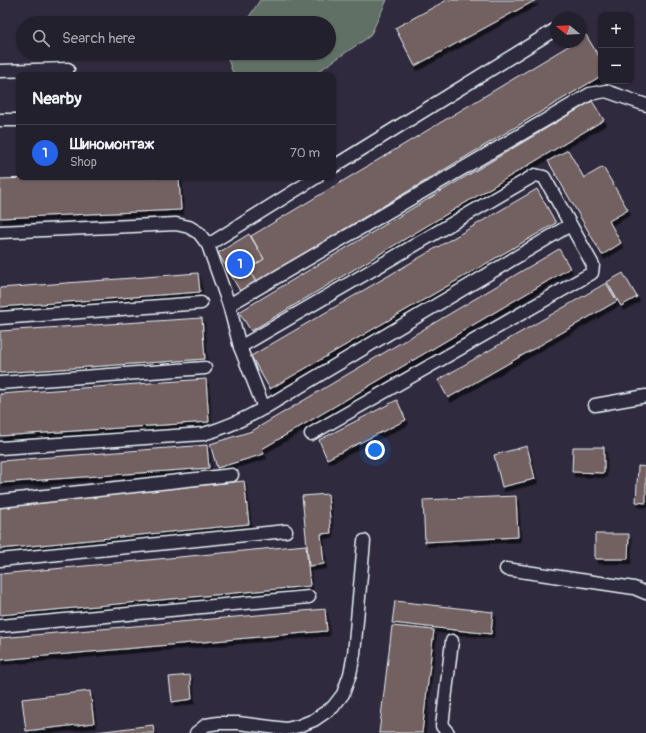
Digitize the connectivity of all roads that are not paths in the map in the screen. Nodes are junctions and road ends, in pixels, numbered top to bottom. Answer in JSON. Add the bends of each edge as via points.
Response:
{"nodes":[{"id":1,"x":550,"y":33,"type":"edge"},
{"id":2,"x":68,"y":69,"type":"dead end"},
{"id":3,"x":0,"y":71,"type":"edge"},
{"id":4,"x":646,"y":105,"type":"edge"},
{"id":5,"x":0,"y":120,"type":"edge"},
{"id":6,"x":16,"y":120,"type":"edge"},
{"id":7,"x":336,"y":165,"type":"edge"},
{"id":8,"x":312,"y":180,"type":"edge"},
{"id":9,"x":570,"y":225,"type":"junction"},
{"id":10,"x":0,"y":232,"type":"edge"},
{"id":11,"x":208,"y":245,"type":"junction"},
{"id":12,"x":201,"y":303,"type":"dead end"},
{"id":13,"x":229,"y":305,"type":"junction"},
{"id":14,"x":0,"y":318,"type":"edge"},
{"id":15,"x":240,"y":347,"type":"junction"},
{"id":16,"x":205,"y":368,"type":"dead end"},
{"id":17,"x":0,"y":383,"type":"edge"},
{"id":18,"x":646,"y":396,"type":"edge"},
{"id":19,"x":595,"y":405,"type":"dead end"},
{"id":20,"x":264,"y":408,"type":"junction"},
{"id":21,"x":311,"y":434,"type":"dead end"},
{"id":22,"x":0,"y":448,"type":"edge"},
{"id":23,"x":232,"y":475,"type":"dead end"},
{"id":24,"x":0,"y":501,"type":"edge"},
{"id":25,"x":286,"y":531,"type":"dead end"},
{"id":26,"x":364,"y":541,"type":"dead end"},
{"id":27,"x":0,"y":560,"type":"edge"},
{"id":28,"x":506,"y":569,"type":"dead end"},
{"id":29,"x":646,"y":594,"type":"edge"},
{"id":30,"x":309,"y":597,"type":"dead end"},
{"id":31,"x":0,"y":626,"type":"edge"},
{"id":32,"x":452,"y":641,"type":"dead end"},
{"id":33,"x":196,"y":733,"type":"edge"},
{"id":34,"x":448,"y":733,"type":"edge"}],
"edges":[{"from":1,"to":7,"type":"lane"},
{"from":2,"to":3,"type":"lane"},
{"from":4,"to":13,"type":"lane","via":[[606,91],[590,94]]},
{"from":5,"to":6,"type":"lane"},
{"from":8,"to":11,"type":"lane"},
{"from":9,"to":15,"type":"lane","via":[[544,177],[535,175]]},
{"from":9,"to":20,"type":"lane"},
{"from":9,"to":21,"type":"lane","via":[[593,265],[592,273]]},
{"from":10,"to":11,"type":"lane","via":[[176,224],[199,232]]},
{"from":11,"to":13,"type":"lane"},
{"from":12,"to":14,"type":"lane"},
{"from":13,"to":15,"type":"lane"},
{"from":15,"to":20,"type":"lane"},
{"from":16,"to":17,"type":"lane"},
{"from":18,"to":19,"type":"lane"},
{"from":20,"to":22,"type":"lane","via":[[219,430],[203,434]]},
{"from":23,"to":24,"type":"lane"},
{"from":25,"to":27,"type":"lane"},
{"from":26,"to":33,"type":"lane","via":[[354,654],[343,694],[333,707],[314,720],[286,729],[218,723],[206,725]]},
{"from":28,"to":29,"type":"lane","via":[[634,588]]},
{"from":30,"to":31,"type":"lane"},
{"from":32,"to":34,"type":"lane","via":[[442,726]]}]}
